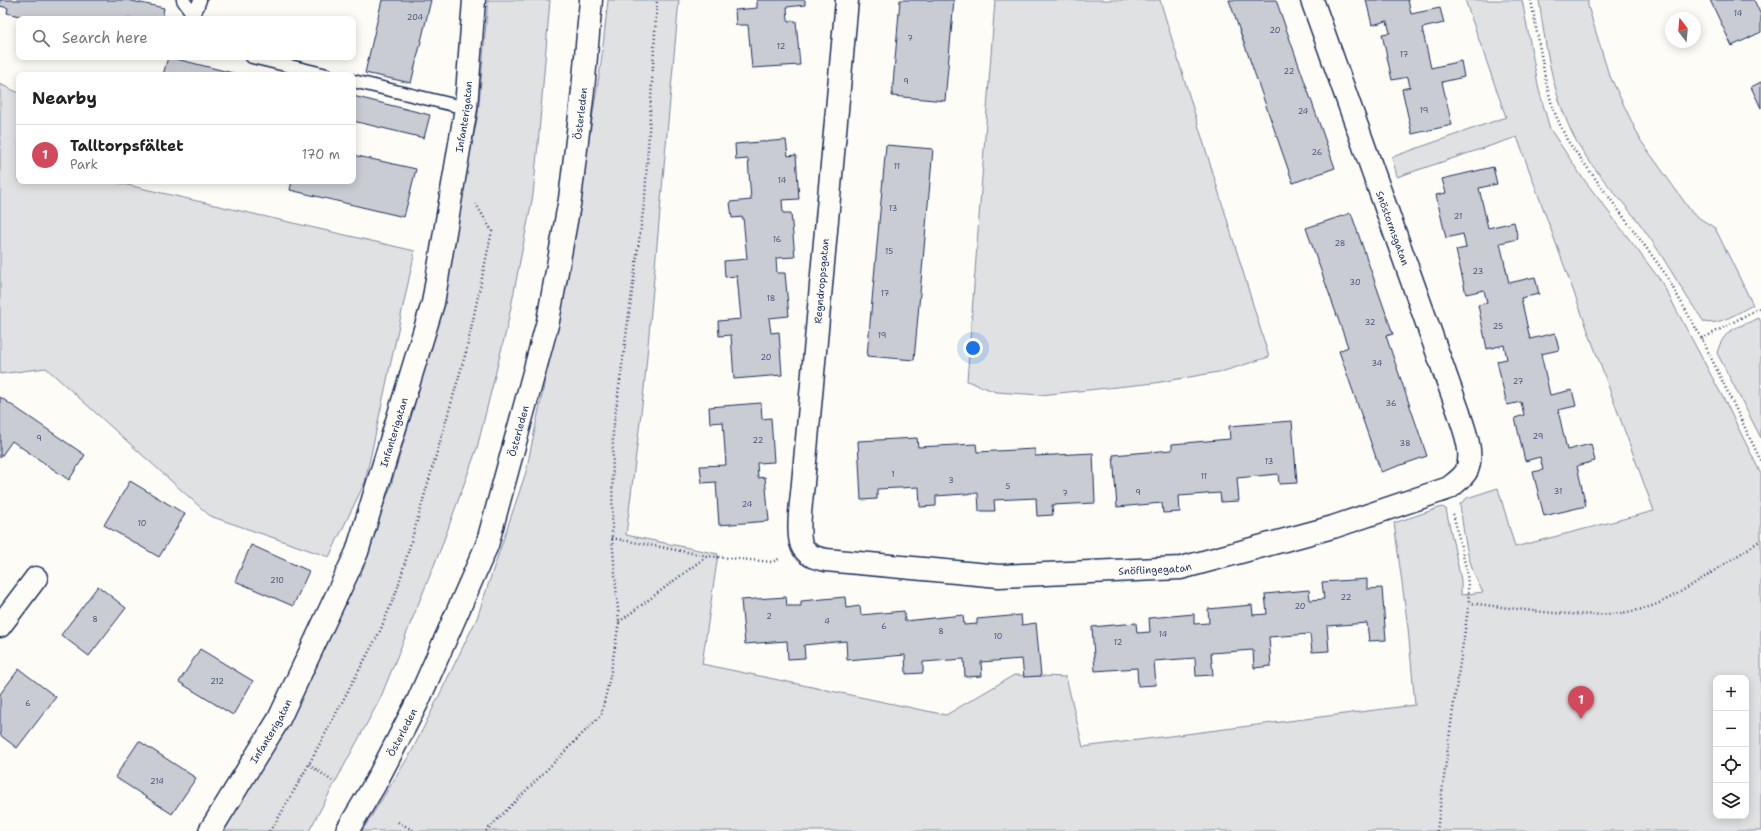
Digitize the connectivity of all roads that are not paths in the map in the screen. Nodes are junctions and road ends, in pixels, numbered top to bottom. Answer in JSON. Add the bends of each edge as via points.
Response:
{"nodes":[{"id":1,"x":183,"y":0,"type":"edge"},
{"id":2,"x":200,"y":0,"type":"edge"},
{"id":3,"x":474,"y":0,"type":"edge"},
{"id":4,"x":591,"y":0,"type":"edge"},
{"id":5,"x":847,"y":0,"type":"edge"},
{"id":6,"x":1312,"y":0,"type":"edge"},
{"id":7,"x":194,"y":16,"type":"edge"},
{"id":8,"x":195,"y":16,"type":"edge"},
{"id":9,"x":264,"y":60,"type":"edge"},
{"id":10,"x":314,"y":72,"type":"edge"},
{"id":11,"x":356,"y":82,"type":"edge"},
{"id":12,"x":466,"y":108,"type":"junction"},
{"id":13,"x":1469,"y":458,"type":"joint"},
{"id":14,"x":807,"y":552,"type":"joint"},
{"id":15,"x":36,"y":578,"type":"dead end"},
{"id":16,"x":0,"y":626,"type":"edge"},
{"id":17,"x":210,"y":831,"type":"edge"},
{"id":18,"x":346,"y":831,"type":"edge"}],
"edges":[{"from":1,"to":7,"type":"lane"},
{"from":2,"to":8,"type":"lane"},
{"from":3,"to":12,"type":"street","name":"Infanterigatan"},
{"from":4,"to":18,"type":"street","name":"Österleden","via":[[570,199],[548,321],[486,545],[418,700],[375,784]]},
{"from":5,"to":14,"type":"street","name":"Regndroppsgatan","via":[[803,483],[800,534]]},
{"from":6,"to":13,"type":"street","name":"Snöstormsgatan","via":[[1459,413]]},
{"from":9,"to":10,"type":"lane"},
{"from":11,"to":12,"type":"lane"},
{"from":12,"to":17,"type":"street","name":"Infanterigatan","via":[[434,303],[357,552],[279,719]]},
{"from":13,"to":14,"type":"street","name":"Snöflingegatan","via":[[1467,470],[1449,488],[1333,527],[1181,568],[999,576],[826,560]]},
{"from":15,"to":16,"type":"street"}]}
